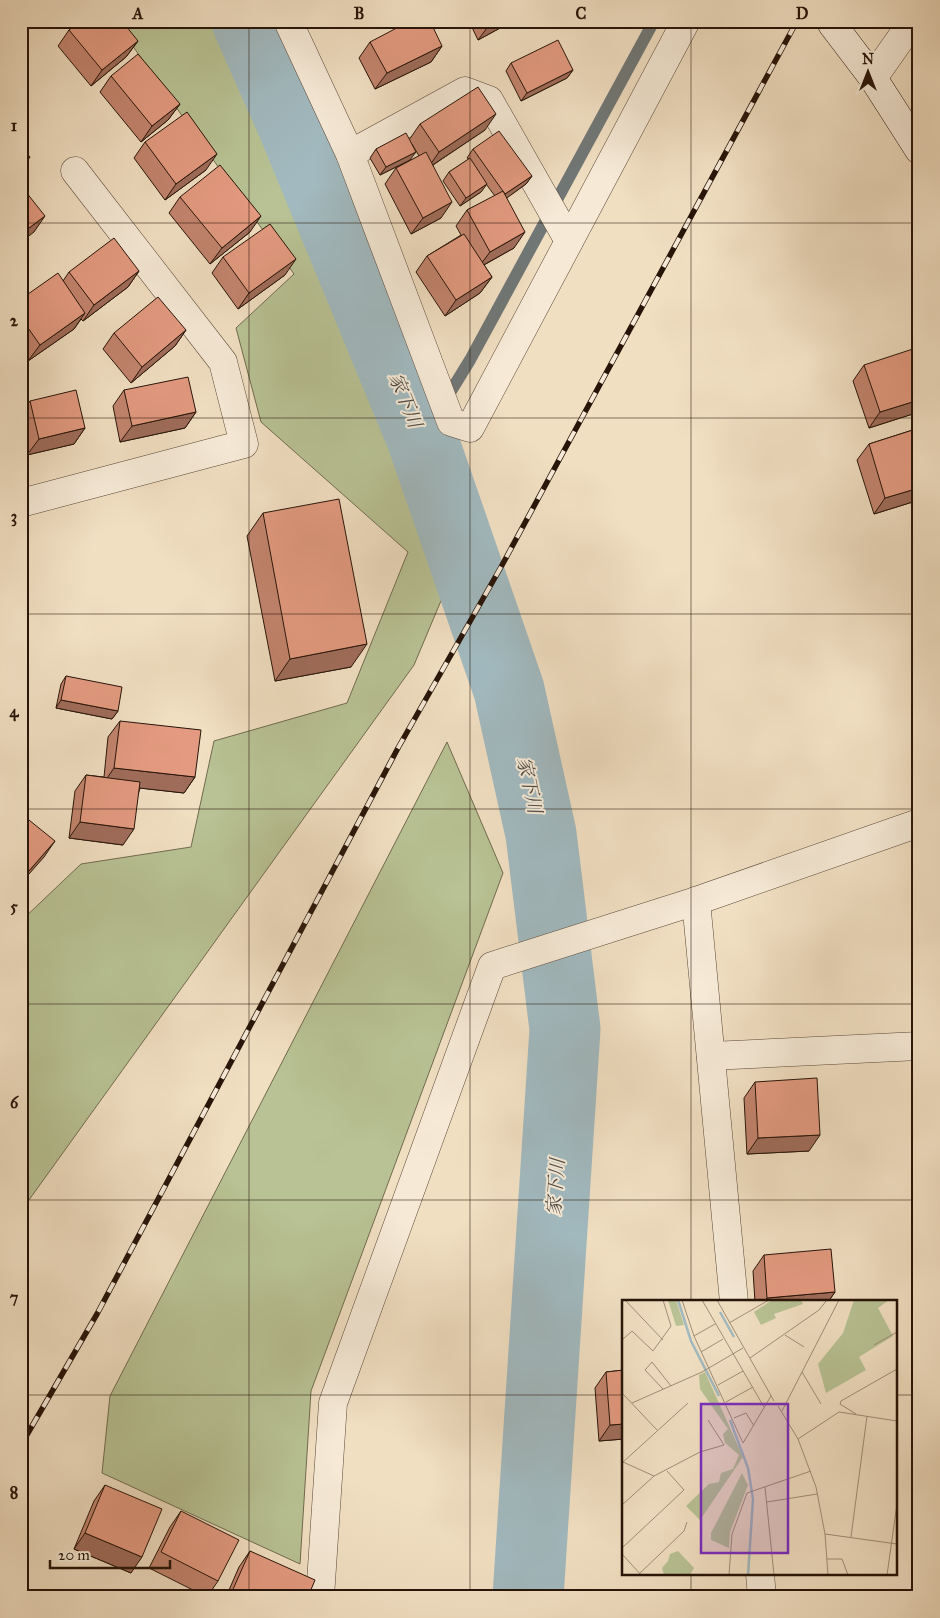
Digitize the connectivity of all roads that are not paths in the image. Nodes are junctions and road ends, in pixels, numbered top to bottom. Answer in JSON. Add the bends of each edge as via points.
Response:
{"nodes":[{"id":1,"x":288,"y":21,"type":"edge"},
{"id":2,"x":913,"y":21,"type":"edge"},
{"id":3,"x":832,"y":24,"type":"dead end"},
{"id":4,"x":678,"y":26,"type":"edge"},
{"id":5,"x":873,"y":78,"type":"junction"},
{"id":6,"x":919,"y":150,"type":"edge"},
{"id":7,"x":350,"y":154,"type":"junction"},
{"id":8,"x":75,"y":171,"type":"dead end"},
{"id":9,"x":569,"y":241,"type":"junction"},
{"id":10,"x":21,"y":503,"type":"edge"},
{"id":11,"x":919,"y":823,"type":"edge"},
{"id":12,"x":696,"y":900,"type":"junction"},
{"id":13,"x":919,"y":1046,"type":"edge"},
{"id":14,"x":711,"y":1056,"type":"junction"},
{"id":15,"x":734,"y":1300,"type":"edge"},
{"id":16,"x":760,"y":1576,"type":"edge"},
{"id":17,"x":320,"y":1597,"type":"edge"},
{"id":18,"x":762,"y":1597,"type":"edge"}],
"edges":[{"from":1,"to":7,"type":"street"},
{"from":2,"to":5,"type":"street"},
{"from":3,"to":5,"type":"street"},
{"from":4,"to":9,"type":"street"},
{"from":5,"to":6,"type":"street"},
{"from":7,"to":9,"type":"street","via":[[465,91],[489,100]]},
{"from":7,"to":9,"type":"street","via":[[451,422],[470,428]]},
{"from":8,"to":10,"type":"street","via":[[223,362],[244,444]]},
{"from":11,"to":12,"type":"street"},
{"from":12,"to":14,"type":"street"},
{"from":12,"to":17,"type":"street","via":[[492,966],[333,1403]]},
{"from":13,"to":14,"type":"street"},
{"from":14,"to":15,"type":"street"},
{"from":16,"to":18,"type":"street"}]}
